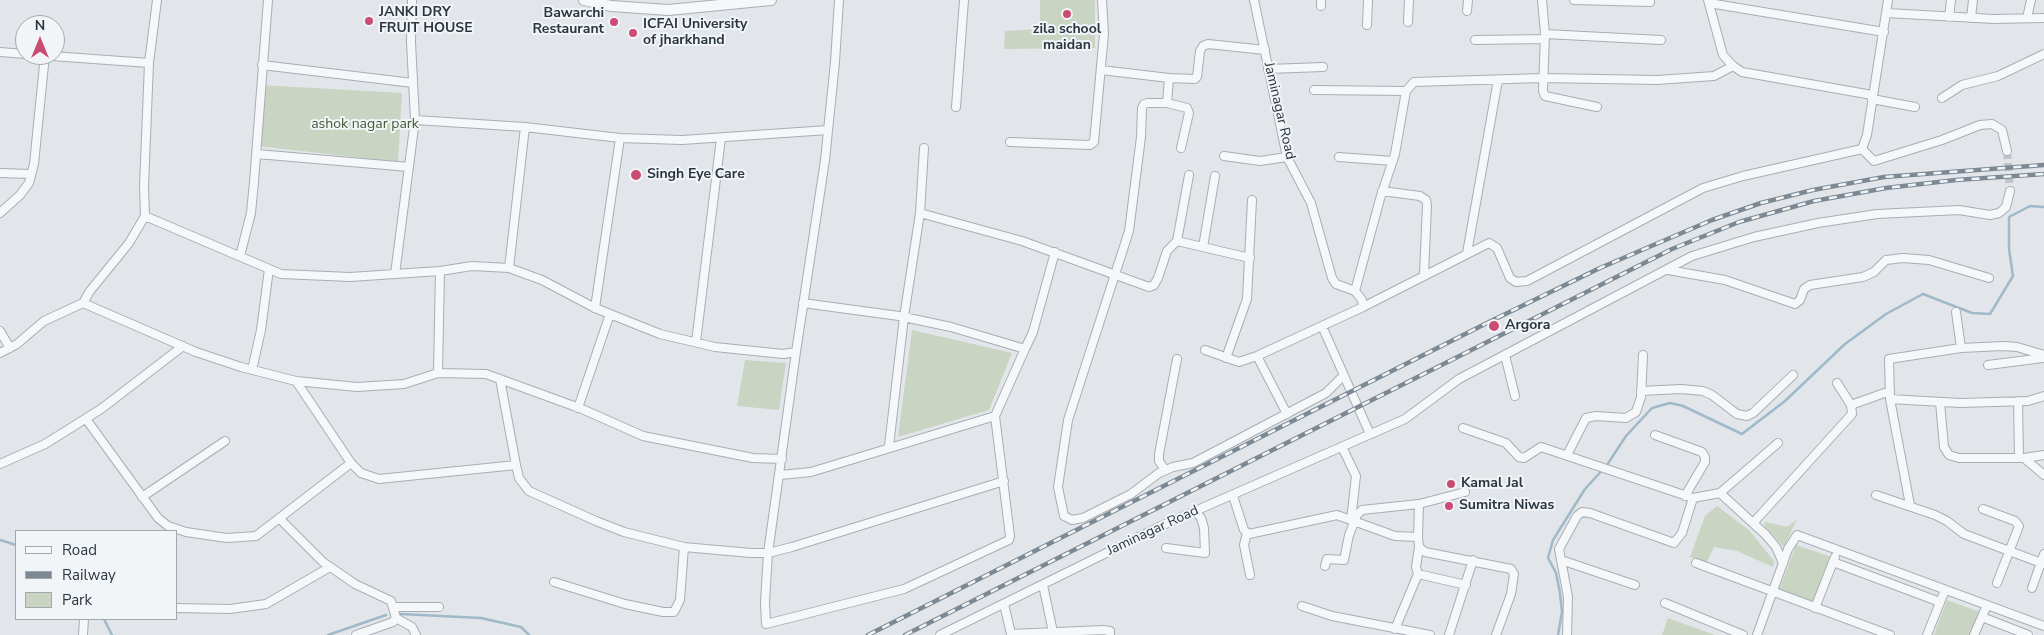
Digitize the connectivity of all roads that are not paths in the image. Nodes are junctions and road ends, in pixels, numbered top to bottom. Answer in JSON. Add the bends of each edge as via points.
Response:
{"nodes":[{"id":1,"x":157,"y":0,"type":"edge"},
{"id":2,"x":268,"y":0,"type":"edge"},
{"id":3,"x":412,"y":0,"type":"edge"},
{"id":4,"x":584,"y":0,"type":"edge"},
{"id":5,"x":764,"y":0,"type":"edge"},
{"id":6,"x":771,"y":0,"type":"edge"},
{"id":7,"x":839,"y":0,"type":"edge"},
{"id":8,"x":964,"y":0,"type":"edge"},
{"id":9,"x":1102,"y":0,"type":"edge"},
{"id":10,"x":1254,"y":0,"type":"edge"},
{"id":11,"x":1368,"y":0,"type":"edge"},
{"id":12,"x":1409,"y":0,"type":"edge"},
{"id":13,"x":1468,"y":0,"type":"edge"},
{"id":14,"x":1542,"y":0,"type":"edge"},
{"id":15,"x":1574,"y":0,"type":"edge"},
{"id":16,"x":1888,"y":0,"type":"edge"},
{"id":17,"x":1951,"y":0,"type":"edge"},
{"id":18,"x":1973,"y":0,"type":"edge"},
{"id":19,"x":2031,"y":0,"type":"edge"},
{"id":20,"x":1709,"y":1,"type":"edge"},
{"id":21,"x":1650,"y":2,"type":"dead end"},
{"id":22,"x":682,"y":4,"type":"edge"},
{"id":23,"x":1467,"y":11,"type":"dead end"},
{"id":24,"x":1886,"y":13,"type":"junction"},
{"id":25,"x":1949,"y":17,"type":"junction"},
{"id":26,"x":1971,"y":18,"type":"junction"},
{"id":27,"x":2027,"y":18,"type":"junction"},
{"id":28,"x":2044,"y":18,"type":"edge"},
{"id":29,"x":1408,"y":22,"type":"dead end"},
{"id":30,"x":1367,"y":26,"type":"dead end"},
{"id":31,"x":1884,"y":32,"type":"junction"},
{"id":32,"x":1544,"y":36,"type":"junction"},
{"id":33,"x":1476,"y":40,"type":"dead end"},
{"id":34,"x":1660,"y":40,"type":"dead end"},
{"id":35,"x":1265,"y":50,"type":"junction"},
{"id":36,"x":0,"y":52,"type":"edge"},
{"id":37,"x":15,"y":53,"type":"edge"},
{"id":38,"x":2044,"y":54,"type":"edge"},
{"id":39,"x":65,"y":57,"type":"edge"},
{"id":40,"x":149,"y":63,"type":"junction"},
{"id":41,"x":44,"y":65,"type":"edge"},
{"id":42,"x":262,"y":65,"type":"junction"},
{"id":43,"x":1733,"y":66,"type":"junction"},
{"id":44,"x":1323,"y":67,"type":"dead end"},
{"id":45,"x":1268,"y":69,"type":"junction"},
{"id":46,"x":1101,"y":70,"type":"junction"},
{"id":47,"x":1169,"y":78,"type":"junction"},
{"id":48,"x":1543,"y":78,"type":"junction"},
{"id":49,"x":1498,"y":80,"type":"junction"},
{"id":50,"x":414,"y":83,"type":"junction"},
{"id":51,"x":1314,"y":90,"type":"dead end"},
{"id":52,"x":1406,"y":91,"type":"junction"},
{"id":53,"x":1872,"y":97,"type":"junction"},
{"id":54,"x":1942,"y":98,"type":"dead end"},
{"id":55,"x":1167,"y":103,"type":"junction"},
{"id":56,"x":956,"y":107,"type":"dead end"},
{"id":57,"x":1597,"y":107,"type":"dead end"},
{"id":58,"x":1915,"y":107,"type":"dead end"},
{"id":59,"x":415,"y":120,"type":"junction"},
{"id":60,"x":525,"y":127,"type":"junction"},
{"id":61,"x":828,"y":130,"type":"junction"},
{"id":62,"x":620,"y":138,"type":"junction"},
{"id":63,"x":721,"y":138,"type":"junction"},
{"id":64,"x":1010,"y":142,"type":"dead end"},
{"id":65,"x":924,"y":148,"type":"dead end"},
{"id":66,"x":1181,"y":148,"type":"dead end"},
{"id":67,"x":1862,"y":149,"type":"junction"},
{"id":68,"x":2007,"y":151,"type":"tunnel mouth"},
{"id":69,"x":257,"y":154,"type":"junction"},
{"id":70,"x":1224,"y":156,"type":"dead end"},
{"id":71,"x":1339,"y":157,"type":"dead end"},
{"id":72,"x":1288,"y":158,"type":"junction"},
{"id":73,"x":1393,"y":161,"type":"junction"},
{"id":74,"x":408,"y":167,"type":"junction"},
{"id":75,"x":0,"y":173,"type":"edge"},
{"id":76,"x":31,"y":174,"type":"junction"},
{"id":77,"x":1189,"y":175,"type":"dead end"},
{"id":78,"x":1215,"y":176,"type":"dead end"},
{"id":79,"x":1382,"y":191,"type":"junction"},
{"id":80,"x":2010,"y":191,"type":"tunnel mouth"},
{"id":81,"x":1252,"y":200,"type":"dead end"},
{"id":82,"x":0,"y":213,"type":"edge"},
{"id":83,"x":920,"y":213,"type":"junction"},
{"id":84,"x":145,"y":216,"type":"junction"},
{"id":85,"x":1177,"y":241,"type":"junction"},
{"id":86,"x":1204,"y":247,"type":"junction"},
{"id":87,"x":1055,"y":252,"type":"junction"},
{"id":88,"x":1467,"y":253,"type":"junction"},
{"id":89,"x":240,"y":256,"type":"junction"},
{"id":90,"x":1250,"y":258,"type":"junction"},
{"id":91,"x":510,"y":268,"type":"junction"},
{"id":92,"x":269,"y":269,"type":"junction"},
{"id":93,"x":1668,"y":270,"type":"junction"},
{"id":94,"x":440,"y":271,"type":"junction"},
{"id":95,"x":1114,"y":273,"type":"junction"},
{"id":96,"x":396,"y":274,"type":"junction"},
{"id":97,"x":1424,"y":275,"type":"junction"},
{"id":98,"x":1989,"y":278,"type":"dead end"},
{"id":99,"x":1355,"y":291,"type":"junction"},
{"id":100,"x":83,"y":303,"type":"junction"},
{"id":101,"x":804,"y":303,"type":"junction"},
{"id":102,"x":1363,"y":307,"type":"junction"},
{"id":103,"x":595,"y":308,"type":"junction"},
{"id":104,"x":1956,"y":312,"type":"dead end"},
{"id":105,"x":610,"y":314,"type":"junction"},
{"id":106,"x":904,"y":318,"type":"junction"},
{"id":107,"x":1324,"y":325,"type":"junction"},
{"id":108,"x":0,"y":331,"type":"edge"},
{"id":109,"x":696,"y":342,"type":"junction"},
{"id":110,"x":183,"y":346,"type":"junction"},
{"id":111,"x":10,"y":348,"type":"junction"},
{"id":112,"x":1961,"y":348,"type":"junction"},
{"id":113,"x":1025,"y":349,"type":"junction"},
{"id":114,"x":1206,"y":350,"type":"dead end"},
{"id":115,"x":796,"y":352,"type":"junction"},
{"id":116,"x":0,"y":353,"type":"edge"},
{"id":117,"x":1505,"y":355,"type":"junction"},
{"id":118,"x":1643,"y":355,"type":"dead end"},
{"id":119,"x":1258,"y":356,"type":"junction"},
{"id":120,"x":2044,"y":356,"type":"edge"},
{"id":121,"x":1226,"y":358,"type":"junction"},
{"id":122,"x":1177,"y":359,"type":"dead end"},
{"id":123,"x":1988,"y":365,"type":"dead end"},
{"id":124,"x":252,"y":370,"type":"junction"},
{"id":125,"x":438,"y":373,"type":"junction"},
{"id":126,"x":1793,"y":375,"type":"dead end"},
{"id":127,"x":1343,"y":376,"type":"junction"},
{"id":128,"x":500,"y":379,"type":"junction"},
{"id":129,"x":296,"y":381,"type":"junction"},
{"id":130,"x":1837,"y":383,"type":"dead end"},
{"id":131,"x":1641,"y":391,"type":"junction"},
{"id":132,"x":1890,"y":395,"type":"junction"},
{"id":133,"x":1515,"y":396,"type":"dead end"},
{"id":134,"x":2044,"y":396,"type":"edge"},
{"id":135,"x":2018,"y":401,"type":"junction"},
{"id":136,"x":1940,"y":402,"type":"junction"},
{"id":137,"x":1851,"y":405,"type":"junction"},
{"id":138,"x":578,"y":408,"type":"junction"},
{"id":139,"x":1287,"y":414,"type":"junction"},
{"id":140,"x":995,"y":416,"type":"junction"},
{"id":141,"x":86,"y":419,"type":"junction"},
{"id":142,"x":1462,"y":428,"type":"dead end"},
{"id":143,"x":1370,"y":434,"type":"junction"},
{"id":144,"x":1655,"y":435,"type":"dead end"},
{"id":145,"x":225,"y":441,"type":"dead end"},
{"id":146,"x":1778,"y":443,"type":"dead end"},
{"id":147,"x":889,"y":446,"type":"junction"},
{"id":148,"x":1342,"y":447,"type":"junction"},
{"id":149,"x":1567,"y":455,"type":"junction"},
{"id":150,"x":2044,"y":455,"type":"edge"},
{"id":151,"x":2022,"y":458,"type":"junction"},
{"id":152,"x":782,"y":459,"type":"junction"},
{"id":153,"x":351,"y":463,"type":"junction"},
{"id":154,"x":0,"y":464,"type":"edge"},
{"id":155,"x":516,"y":465,"type":"junction"},
{"id":156,"x":1165,"y":470,"type":"junction"},
{"id":157,"x":780,"y":475,"type":"junction"},
{"id":158,"x":2044,"y":475,"type":"edge"},
{"id":159,"x":1004,"y":481,"type":"junction"},
{"id":160,"x":1465,"y":492,"type":"dead end"},
{"id":161,"x":1720,"y":493,"type":"junction"},
{"id":162,"x":1876,"y":495,"type":"dead end"},
{"id":163,"x":1233,"y":496,"type":"junction"},
{"id":164,"x":1685,"y":496,"type":"junction"},
{"id":165,"x":142,"y":497,"type":"junction"},
{"id":166,"x":1693,"y":498,"type":"junction"},
{"id":167,"x":1419,"y":504,"type":"junction"},
{"id":168,"x":1910,"y":505,"type":"junction"},
{"id":169,"x":1983,"y":509,"type":"dead end"},
{"id":170,"x":1195,"y":511,"type":"junction"},
{"id":171,"x":280,"y":519,"type":"junction"},
{"id":172,"x":1353,"y":521,"type":"junction"},
{"id":173,"x":1754,"y":522,"type":"junction"},
{"id":174,"x":1247,"y":533,"type":"junction"},
{"id":175,"x":1418,"y":537,"type":"junction"},
{"id":176,"x":684,"y":547,"type":"junction"},
{"id":177,"x":1419,"y":547,"type":"junction"},
{"id":178,"x":1166,"y":548,"type":"dead end"},
{"id":179,"x":1838,"y":551,"type":"junction"},
{"id":180,"x":2011,"y":551,"type":"junction"},
{"id":181,"x":768,"y":553,"type":"junction"},
{"id":182,"x":2044,"y":554,"type":"edge"},
{"id":183,"x":1473,"y":560,"type":"junction"},
{"id":184,"x":1561,"y":560,"type":"junction"},
{"id":185,"x":1783,"y":562,"type":"junction"},
{"id":186,"x":1833,"y":562,"type":"junction"},
{"id":187,"x":1696,"y":563,"type":"dead end"},
{"id":188,"x":2042,"y":563,"type":"edge"},
{"id":189,"x":1325,"y":566,"type":"dead end"},
{"id":190,"x":330,"y":567,"type":"junction"},
{"id":191,"x":1418,"y":574,"type":"junction"},
{"id":192,"x":1250,"y":576,"type":"dead end"},
{"id":193,"x":554,"y":582,"type":"dead end"},
{"id":194,"x":1997,"y":583,"type":"dead end"},
{"id":195,"x":1043,"y":585,"type":"junction"},
{"id":196,"x":1466,"y":585,"type":"junction"},
{"id":197,"x":1635,"y":585,"type":"dead end"},
{"id":198,"x":2032,"y":588,"type":"dead end"},
{"id":199,"x":1945,"y":590,"type":"junction"},
{"id":200,"x":1774,"y":592,"type":"junction"},
{"id":201,"x":1940,"y":602,"type":"junction"},
{"id":202,"x":1665,"y":603,"type":"dead end"},
{"id":203,"x":1004,"y":604,"type":"junction"},
{"id":204,"x":1987,"y":605,"type":"junction"},
{"id":205,"x":393,"y":606,"type":"junction"},
{"id":206,"x":1302,"y":606,"type":"dead end"},
{"id":207,"x":439,"y":607,"type":"dead end"},
{"id":208,"x":178,"y":608,"type":"edge"},
{"id":209,"x":1815,"y":608,"type":"junction"},
{"id":210,"x":1982,"y":617,"type":"junction"},
{"id":211,"x":396,"y":618,"type":"junction"},
{"id":212,"x":84,"y":620,"type":"edge"},
{"id":213,"x":2044,"y":626,"type":"edge"},
{"id":214,"x":1396,"y":629,"type":"junction"},
{"id":215,"x":1053,"y":632,"type":"junction"},
{"id":216,"x":1416,"y":634,"type":"edge"},
{"id":217,"x":83,"y":635,"type":"edge"},
{"id":218,"x":356,"y":635,"type":"edge"},
{"id":219,"x":416,"y":635,"type":"edge"},
{"id":220,"x":940,"y":635,"type":"edge"},
{"id":221,"x":1110,"y":635,"type":"edge"},
{"id":222,"x":1430,"y":635,"type":"edge"},
{"id":223,"x":1449,"y":635,"type":"edge"},
{"id":224,"x":1496,"y":635,"type":"edge"},
{"id":225,"x":1567,"y":635,"type":"edge"},
{"id":226,"x":1743,"y":635,"type":"edge"},
{"id":227,"x":1756,"y":635,"type":"edge"},
{"id":228,"x":1890,"y":635,"type":"edge"},
{"id":229,"x":1927,"y":635,"type":"edge"},
{"id":230,"x":1974,"y":635,"type":"edge"},
{"id":231,"x":2028,"y":635,"type":"edge"}],
"edges":[{"from":1,"to":40,"type":"street"},
{"from":2,"to":42,"type":"street"},
{"from":3,"to":50,"type":"street"},
{"from":4,"to":22,"type":"street","via":[[611,6]]},
{"from":5,"to":6,"type":"street"},
{"from":5,"to":22,"type":"street"},
{"from":7,"to":61,"type":"street"},
{"from":8,"to":56,"type":"street"},
{"from":9,"to":46,"type":"street"},
{"from":10,"to":35,"type":"street","name":"Jaminagar Road"},
{"from":11,"to":30,"type":"street"},
{"from":12,"to":29,"type":"street"},
{"from":13,"to":23,"type":"street"},
{"from":14,"to":32,"type":"street"},
{"from":15,"to":21,"type":"street"},
{"from":16,"to":24,"type":"street"},
{"from":17,"to":25,"type":"street"},
{"from":18,"to":26,"type":"street"},
{"from":19,"to":27,"type":"street"},
{"from":20,"to":31,"type":"street"},
{"from":20,"to":43,"type":"street","via":[[1723,55]]},
{"from":24,"to":25,"type":"street"},
{"from":24,"to":31,"type":"street"},
{"from":25,"to":26,"type":"street"},
{"from":26,"to":27,"type":"street"},
{"from":27,"to":28,"type":"street"},
{"from":31,"to":53,"type":"street"},
{"from":32,"to":33,"type":"street"},
{"from":32,"to":34,"type":"street"},
{"from":32,"to":48,"type":"street"},
{"from":35,"to":45,"type":"street","name":"Jaminagar Road"},
{"from":35,"to":47,"type":"street","via":[[1208,44],[1200,51],[1195,79]]},
{"from":36,"to":37,"type":"street"},
{"from":38,"to":54,"type":"street","via":[[1998,76],[1962,85]]},
{"from":39,"to":40,"type":"street"},
{"from":40,"to":84,"type":"street"},
{"from":41,"to":76,"type":"street"},
{"from":42,"to":50,"type":"street"},
{"from":42,"to":69,"type":"street"},
{"from":43,"to":48,"type":"street","via":[[1702,78],[1643,81]]},
{"from":43,"to":53,"type":"street","via":[[1742,72]]},
{"from":44,"to":45,"type":"street"},
{"from":45,"to":72,"type":"street","name":"Jaminagar Road"},
{"from":46,"to":47,"type":"street"},
{"from":46,"to":64,"type":"street","via":[[1094,142],[1090,145]]},
{"from":47,"to":55,"type":"street"},
{"from":48,"to":49,"type":"street"},
{"from":48,"to":57,"type":"street","via":[[1545,96]]},
{"from":49,"to":52,"type":"street","via":[[1414,82]]},
{"from":49,"to":88,"type":"street"},
{"from":50,"to":59,"type":"street"},
{"from":51,"to":52,"type":"street"},
{"from":52,"to":73,"type":"street"},
{"from":53,"to":58,"type":"street"},
{"from":53,"to":67,"type":"street","via":[[1868,135]]},
{"from":55,"to":66,"type":"street","via":[[1188,108]]},
{"from":55,"to":95,"type":"street","via":[[1148,103],[1142,108],[1132,216]]},
{"from":59,"to":60,"type":"street"},
{"from":59,"to":74,"type":"street"},
{"from":60,"to":62,"type":"street"},
{"from":60,"to":91,"type":"street"},
{"from":61,"to":63,"type":"street"},
{"from":61,"to":101,"type":"street"},
{"from":62,"to":63,"type":"street"},
{"from":62,"to":103,"type":"street"},
{"from":63,"to":109,"type":"street"},
{"from":65,"to":83,"type":"street"},
{"from":67,"to":68,"type":"street","via":[[1874,161],[1980,125],[1992,124],[2002,130]]},
{"from":67,"to":88,"type":"street","via":[[1703,188],[1528,281],[1516,282],[1510,278],[1494,244],[1489,243]]},
{"from":69,"to":74,"type":"street"},
{"from":69,"to":89,"type":"street","via":[[251,213]]},
{"from":70,"to":72,"type":"street","via":[[1260,161]]},
{"from":71,"to":73,"type":"street"},
{"from":72,"to":99,"type":"street","name":"Jaminagar Road","via":[[1311,203],[1332,278],[1336,284]]},
{"from":73,"to":79,"type":"street"},
{"from":74,"to":96,"type":"street"},
{"from":75,"to":76,"type":"street"},
{"from":76,"to":82,"type":"street","via":[[20,195]]},
{"from":77,"to":85,"type":"street"},
{"from":78,"to":86,"type":"street"},
{"from":79,"to":97,"type":"street","via":[[1420,196],[1426,200]]},
{"from":79,"to":99,"type":"street"},
{"from":80,"to":93,"type":"street","name":"Jaminagar Road","via":[[2006,207],[1999,213],[1990,215],[1959,210],[1877,214],[1818,223],[1754,237],[1692,256]]},
{"from":81,"to":90,"type":"street"},
{"from":83,"to":87,"type":"street"},
{"from":83,"to":106,"type":"street"},
{"from":84,"to":89,"type":"street"},
{"from":84,"to":100,"type":"street","via":[[129,243]]},
{"from":85,"to":86,"type":"street"},
{"from":85,"to":95,"type":"street","via":[[1167,251],[1154,285],[1144,285]]},
{"from":86,"to":90,"type":"street"},
{"from":87,"to":95,"type":"street"},
{"from":87,"to":113,"type":"street","via":[[1033,332]]},
{"from":88,"to":97,"type":"street"},
{"from":89,"to":92,"type":"street"},
{"from":90,"to":121,"type":"street","via":[[1247,299]]},
{"from":91,"to":94,"type":"street","via":[[472,266]]},
{"from":91,"to":103,"type":"street","via":[[542,280]]},
{"from":92,"to":96,"type":"street","via":[[281,274],[318,278]]},
{"from":92,"to":124,"type":"street"},
{"from":93,"to":98,"type":"street","via":[[1725,280],[1795,304],[1810,285],[1863,277],[1874,272],[1886,260],[1929,260]]},
{"from":93,"to":117,"type":"street","name":"Jaminagar Road"},
{"from":94,"to":96,"type":"street"},
{"from":94,"to":125,"type":"street"},
{"from":95,"to":156,"type":"street","via":[[1068,420],[1059,473],[1061,510],[1066,518],[1083,518],[1131,494]]},
{"from":97,"to":102,"type":"street"},
{"from":99,"to":102,"type":"street"},
{"from":100,"to":110,"type":"street"},
{"from":100,"to":111,"type":"street","via":[[44,322]]},
{"from":101,"to":106,"type":"street"},
{"from":101,"to":115,"type":"street"},
{"from":102,"to":107,"type":"street"},
{"from":103,"to":105,"type":"street"},
{"from":104,"to":112,"type":"street"},
{"from":105,"to":109,"type":"street","via":[[660,334]]},
{"from":105,"to":138,"type":"street"},
{"from":106,"to":113,"type":"street"},
{"from":106,"to":147,"type":"street"},
{"from":107,"to":119,"type":"street"},
{"from":107,"to":127,"type":"street"},
{"from":108,"to":111,"type":"street"},
{"from":109,"to":115,"type":"street","via":[[773,353]]},
{"from":110,"to":124,"type":"street"},
{"from":110,"to":141,"type":"street"},
{"from":111,"to":116,"type":"street"},
{"from":112,"to":120,"type":"street","via":[[2011,346]]},
{"from":112,"to":132,"type":"street","via":[[1889,359]]},
{"from":113,"to":140,"type":"street"},
{"from":114,"to":121,"type":"street"},
{"from":115,"to":152,"type":"street"},
{"from":117,"to":133,"type":"street"},
{"from":117,"to":143,"type":"street","name":"Jaminagar Road","via":[[1459,379],[1405,419]]},
{"from":118,"to":131,"type":"street"},
{"from":119,"to":121,"type":"street","via":[[1239,362]]},
{"from":119,"to":139,"type":"street"},
{"from":120,"to":123,"type":"street"},
{"from":122,"to":156,"type":"street","via":[[1159,454]]},
{"from":124,"to":129,"type":"street"},
{"from":125,"to":128,"type":"street","via":[[486,374]]},
{"from":125,"to":129,"type":"street","via":[[404,384],[357,387]]},
{"from":126,"to":131,"type":"street","via":[[1747,416],[1737,414],[1703,391]]},
{"from":127,"to":139,"type":"street","via":[[1326,393]]},
{"from":127,"to":143,"type":"street"},
{"from":128,"to":138,"type":"street"},
{"from":128,"to":155,"type":"street"},
{"from":129,"to":153,"type":"street"},
{"from":130,"to":137,"type":"street"},
{"from":131,"to":149,"type":"street","via":[[1639,405],[1630,417],[1586,418]]},
{"from":132,"to":136,"type":"street"},
{"from":132,"to":137,"type":"street"},
{"from":132,"to":168,"type":"street"},
{"from":134,"to":135,"type":"street"},
{"from":135,"to":136,"type":"street"},
{"from":135,"to":151,"type":"street"},
{"from":136,"to":151,"type":"street","via":[[1944,447],[1949,455],[1959,458]]},
{"from":137,"to":173,"type":"street","via":[[1852,414],[1848,420]]},
{"from":138,"to":152,"type":"street","via":[[643,436],[753,458]]},
{"from":139,"to":156,"type":"street","via":[[1193,463]]},
{"from":140,"to":147,"type":"street"},
{"from":140,"to":159,"type":"street"},
{"from":141,"to":154,"type":"street","via":[[45,444]]},
{"from":141,"to":165,"type":"street"},
{"from":142,"to":149,"type":"street","via":[[1506,443],[1519,457],[1524,458],[1541,447]]},
{"from":143,"to":148,"type":"street","name":"Jaminagar Road"},
{"from":144,"to":164,"type":"street","via":[[1702,452],[1705,457]]},
{"from":145,"to":165,"type":"street"},
{"from":146,"to":161,"type":"street"},
{"from":147,"to":157,"type":"street","via":[[811,472]]},
{"from":148,"to":163,"type":"street","name":"Jaminagar Road"},
{"from":148,"to":172,"type":"street","via":[[1356,476]]},
{"from":149,"to":164,"type":"street"},
{"from":150,"to":151,"type":"street"},
{"from":151,"to":158,"type":"street"},
{"from":152,"to":157,"type":"street"},
{"from":153,"to":155,"type":"street","via":[[361,473],[379,479]]},
{"from":153,"to":171,"type":"street"},
{"from":155,"to":176,"type":"street","via":[[519,478],[530,491],[624,532]]},
{"from":157,"to":181,"type":"street"},
{"from":159,"to":181,"type":"street"},
{"from":159,"to":181,"type":"street","via":[[1009,540],[904,590],[766,624]]},
{"from":160,"to":167,"type":"street"},
{"from":161,"to":166,"type":"street"},
{"from":161,"to":173,"type":"street"},
{"from":162,"to":168,"type":"street"},
{"from":163,"to":170,"type":"street","name":"Jaminagar Road"},
{"from":163,"to":174,"type":"street"},
{"from":164,"to":166,"type":"street"},
{"from":165,"to":171,"type":"street","via":[[163,522],[194,533],[250,538]]},
{"from":166,"to":184,"type":"street","via":[[1682,533],[1674,542],[1582,512],[1560,545]]},
{"from":167,"to":172,"type":"street","via":[[1366,508]]},
{"from":167,"to":175,"type":"street"},
{"from":168,"to":180,"type":"street","via":[[1948,521],[1964,534]]},
{"from":169,"to":180,"type":"street","via":[[2018,523],[2019,530]]},
{"from":170,"to":178,"type":"street","via":[[1203,523],[1205,553]]},
{"from":170,"to":195,"type":"street","name":"Jaminagar Road"},
{"from":171,"to":190,"type":"street"},
{"from":172,"to":174,"type":"street","via":[[1329,515],[1256,534]]},
{"from":172,"to":175,"type":"street","via":[[1395,536]]},
{"from":172,"to":189,"type":"street","via":[[1344,560],[1327,560]]},
{"from":173,"to":185,"type":"street","via":[[1776,547]]},
{"from":174,"to":192,"type":"street","via":[[1244,545]]},
{"from":175,"to":177,"type":"street"},
{"from":176,"to":181,"type":"street"},
{"from":176,"to":193,"type":"street","via":[[680,600],[674,612],[626,604]]},
{"from":177,"to":183,"type":"street","via":[[1425,552]]},
{"from":177,"to":191,"type":"street"},
{"from":179,"to":185,"type":"street","via":[[1795,535]]},
{"from":179,"to":186,"type":"street"},
{"from":179,"to":199,"type":"street"},
{"from":180,"to":188,"type":"street"},
{"from":180,"to":194,"type":"street"},
{"from":182,"to":188,"type":"street"},
{"from":183,"to":196,"type":"street"},
{"from":183,"to":224,"type":"street","via":[[1513,572],[1511,594]]},
{"from":184,"to":197,"type":"street"},
{"from":184,"to":225,"type":"street","via":[[1568,597]]},
{"from":185,"to":200,"type":"street"},
{"from":186,"to":201,"type":"street"},
{"from":186,"to":209,"type":"street"},
{"from":187,"to":200,"type":"street"},
{"from":188,"to":198,"type":"street"},
{"from":190,"to":205,"type":"street","via":[[355,584],[389,599]]},
{"from":190,"to":208,"type":"street","via":[[266,604],[230,609]]},
{"from":191,"to":196,"type":"street"},
{"from":191,"to":214,"type":"street"},
{"from":195,"to":203,"type":"street","name":"Jaminagar Road"},
{"from":195,"to":215,"type":"street"},
{"from":196,"to":223,"type":"street"},
{"from":199,"to":201,"type":"street"},
{"from":199,"to":204,"type":"street"},
{"from":200,"to":209,"type":"street"},
{"from":200,"to":227,"type":"street"},
{"from":201,"to":229,"type":"street"},
{"from":202,"to":226,"type":"street"},
{"from":203,"to":215,"type":"street","via":[[1011,634]]},
{"from":203,"to":220,"type":"street","name":"Jaminagar Road"},
{"from":204,"to":210,"type":"street"},
{"from":204,"to":213,"type":"street"},
{"from":205,"to":207,"type":"street"},
{"from":205,"to":211,"type":"street"},
{"from":206,"to":214,"type":"street","via":[[1332,616]]},
{"from":209,"to":228,"type":"street"},
{"from":210,"to":230,"type":"street"},
{"from":210,"to":231,"type":"street"},
{"from":211,"to":218,"type":"street","via":[[393,622]]},
{"from":211,"to":219,"type":"street","via":[[412,627]]},
{"from":212,"to":217,"type":"street"},
{"from":214,"to":216,"type":"street"},
{"from":215,"to":221,"type":"street","via":[[1104,630],[1110,631]]},
{"from":216,"to":222,"type":"street"}]}
